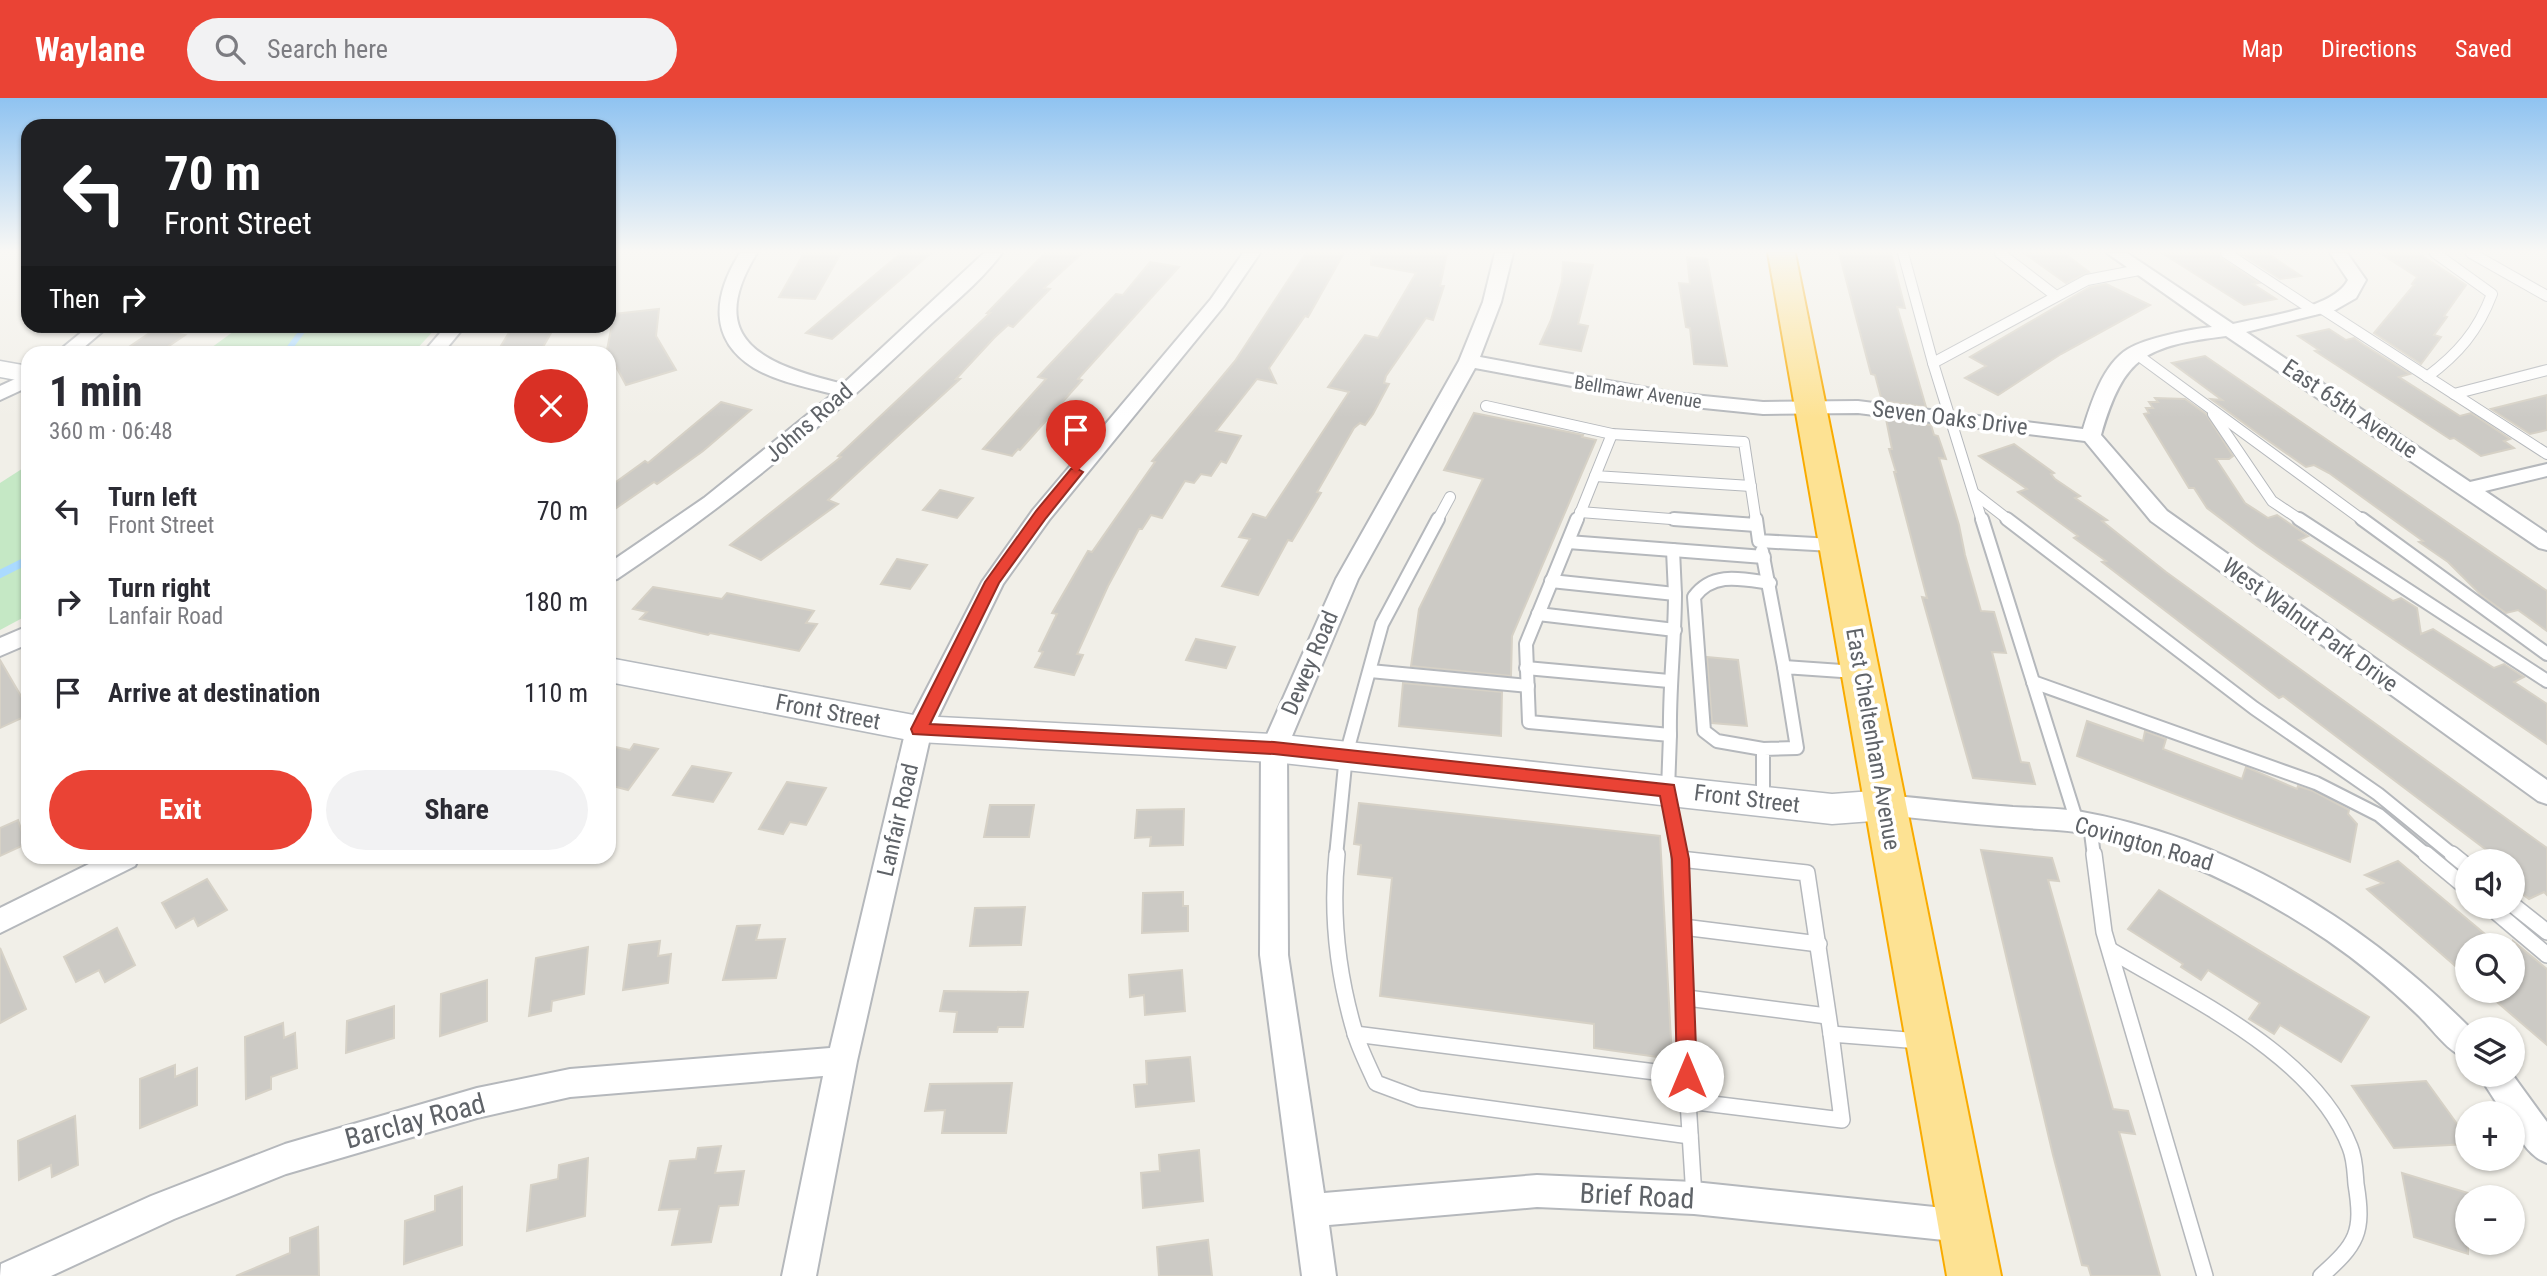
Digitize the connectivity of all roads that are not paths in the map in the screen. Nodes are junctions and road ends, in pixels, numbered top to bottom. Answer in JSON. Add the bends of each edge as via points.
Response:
{"nodes":[{"id":1,"x":729,"y":308,"type":"edge"},
{"id":2,"x":935,"y":308,"type":"edge"},
{"id":3,"x":1213,"y":308,"type":"edge"},
{"id":4,"x":1490,"y":308,"type":"edge"},
{"id":5,"x":1791,"y":308,"type":"edge"},
{"id":6,"x":1918,"y":308,"type":"edge"},
{"id":7,"x":2034,"y":308,"type":"edge"},
{"id":8,"x":2198,"y":308,"type":"edge"},
{"id":9,"x":2487,"y":308,"type":"edge"},
{"id":10,"x":2317,"y":309,"type":"joint"},
{"id":11,"x":2232,"y":330,"type":"junction"},
{"id":12,"x":91,"y":333,"type":"edge"},
{"id":13,"x":74,"y":346,"type":"edge"},
{"id":14,"x":2135,"y":353,"type":"junction"},
{"id":15,"x":1469,"y":361,"type":"junction"},
{"id":16,"x":1933,"y":363,"type":"junction"},
{"id":17,"x":0,"y":369,"type":"edge"},
{"id":18,"x":2547,"y":370,"type":"edge"},
{"id":19,"x":21,"y":375,"type":"edge"},
{"id":20,"x":2427,"y":377,"type":"junction"},
{"id":21,"x":21,"y":381,"type":"edge"},
{"id":22,"x":845,"y":391,"type":"junction"},
{"id":23,"x":0,"y":394,"type":"edge"},
{"id":24,"x":2454,"y":394,"type":"junction"},
{"id":25,"x":2207,"y":405,"type":"junction"},
{"id":26,"x":1486,"y":406,"type":"dead end"},
{"id":27,"x":1808,"y":407,"type":"junction"},
{"id":28,"x":1951,"y":416,"type":"junction"},
{"id":29,"x":1612,"y":434,"type":"junction"},
{"id":30,"x":2091,"y":436,"type":"junction"},
{"id":31,"x":2547,"y":454,"type":"edge"},
{"id":32,"x":2547,"y":470,"type":"edge"},
{"id":33,"x":1595,"y":476,"type":"junction"},
{"id":34,"x":1751,"y":486,"type":"junction"},
{"id":35,"x":2467,"y":489,"type":"junction"},
{"id":36,"x":1975,"y":494,"type":"junction"},
{"id":37,"x":1450,"y":497,"type":"dead end"},
{"id":38,"x":1580,"y":512,"type":"junction"},
{"id":39,"x":1756,"y":525,"type":"junction"},
{"id":40,"x":1759,"y":541,"type":"junction"},
{"id":41,"x":1568,"y":542,"type":"junction"},
{"id":42,"x":2547,"y":543,"type":"edge"},
{"id":43,"x":1836,"y":545,"type":"junction"},
{"id":44,"x":1673,"y":550,"type":"junction"},
{"id":45,"x":1764,"y":557,"type":"junction"},
{"id":46,"x":616,"y":570,"type":"edge"},
{"id":47,"x":1551,"y":581,"type":"junction"},
{"id":48,"x":1770,"y":583,"type":"junction"},
{"id":49,"x":1675,"y":594,"type":"junction"},
{"id":50,"x":1538,"y":614,"type":"junction"},
{"id":51,"x":1675,"y":630,"type":"junction"},
{"id":52,"x":21,"y":638,"type":"edge"},
{"id":53,"x":0,"y":648,"type":"edge"},
{"id":54,"x":2547,"y":654,"type":"edge"},
{"id":55,"x":1784,"y":667,"type":"junction"},
{"id":56,"x":1527,"y":668,"type":"junction"},
{"id":57,"x":616,"y":671,"type":"edge"},
{"id":58,"x":1370,"y":671,"type":"junction"},
{"id":59,"x":1861,"y":672,"type":"junction"},
{"id":60,"x":1668,"y":681,"type":"junction"},
{"id":61,"x":2547,"y":681,"type":"edge"},
{"id":62,"x":2033,"y":682,"type":"junction"},
{"id":63,"x":1528,"y":686,"type":"junction"},
{"id":64,"x":919,"y":729,"type":"junction"},
{"id":65,"x":1670,"y":735,"type":"junction"},
{"id":66,"x":1274,"y":748,"type":"junction"},
{"id":67,"x":1763,"y":749,"type":"junction"},
{"id":68,"x":1346,"y":755,"type":"junction"},
{"id":69,"x":1668,"y":790,"type":"junction"},
{"id":70,"x":2547,"y":794,"type":"edge"},
{"id":71,"x":1763,"y":802,"type":"junction"},
{"id":72,"x":1886,"y":805,"type":"junction"},
{"id":73,"x":2083,"y":824,"type":"junction"},
{"id":74,"x":2455,"y":856,"type":"edge"},
{"id":75,"x":1681,"y":859,"type":"junction"},
{"id":76,"x":113,"y":864,"type":"edge"},
{"id":77,"x":2455,"y":878,"type":"edge"},
{"id":78,"x":2525,"y":915,"type":"edge"},
{"id":79,"x":2504,"y":919,"type":"edge"},
{"id":80,"x":0,"y":921,"type":"edge"},
{"id":81,"x":1683,"y":927,"type":"junction"},
{"id":82,"x":2547,"y":932,"type":"edge"},
{"id":83,"x":1819,"y":944,"type":"junction"},
{"id":84,"x":2110,"y":950,"type":"junction"},
{"id":85,"x":2547,"y":955,"type":"edge"},
{"id":86,"x":1687,"y":998,"type":"junction"},
{"id":87,"x":1827,"y":1016,"type":"junction"},
{"id":88,"x":2455,"y":1031,"type":"edge"},
{"id":89,"x":1355,"y":1034,"type":"junction"},
{"id":90,"x":1831,"y":1034,"type":"junction"},
{"id":91,"x":1931,"y":1041,"type":"junction"},
{"id":92,"x":842,"y":1061,"type":"junction"},
{"id":93,"x":1687,"y":1076,"type":"junction"},
{"id":94,"x":2502,"y":1087,"type":"edge"},
{"id":95,"x":1689,"y":1101,"type":"junction"},
{"id":96,"x":1690,"y":1136,"type":"junction"},
{"id":97,"x":2547,"y":1148,"type":"edge"},
{"id":98,"x":1694,"y":1198,"type":"junction"},
{"id":99,"x":1311,"y":1210,"type":"junction"},
{"id":100,"x":1963,"y":1226,"type":"junction"},
{"id":101,"x":13,"y":1276,"type":"edge"},
{"id":102,"x":799,"y":1276,"type":"edge"},
{"id":103,"x":1319,"y":1276,"type":"edge"},
{"id":104,"x":1974,"y":1276,"type":"edge"},
{"id":105,"x":2205,"y":1276,"type":"edge"},
{"id":106,"x":2321,"y":1276,"type":"edge"}],
"edges":[{"from":1,"to":22,"type":"street","via":[[740,348],[753,360]]},
{"from":2,"to":22,"type":"street","name":"Johns Road"},
{"from":3,"to":64,"type":"street","name":"Lanfair Road","via":[[1041,514],[993,582]]},
{"from":4,"to":15,"type":"street","name":"Dewey Road"},
{"from":5,"to":27,"type":"highway","name":"East Cheltenham Avenue"},
{"from":6,"to":16,"type":"lane"},
{"from":7,"to":16,"type":"lane"},
{"from":8,"to":11,"type":"street","name":"East 65th Avenue"},
{"from":9,"to":20,"type":"lane","via":[[2459,354]]},
{"from":10,"to":11,"type":"street"},
{"from":10,"to":20,"type":"lane"},
{"from":11,"to":14,"type":"street","via":[[2191,335]]},
{"from":11,"to":35,"type":"street","name":"East 65th Avenue"},
{"from":12,"to":13,"type":"street"},
{"from":14,"to":25,"type":"lane"},
{"from":14,"to":30,"type":"street","via":[[2121,366],[2102,401]]},
{"from":15,"to":27,"type":"street","name":"Bellmawr Avenue","via":[[1674,399],[1763,408]]},
{"from":15,"to":66,"type":"street","name":"Dewey Road","via":[[1347,579]]},
{"from":16,"to":28,"type":"lane"},
{"from":17,"to":19,"type":"street"},
{"from":18,"to":24,"type":"lane"},
{"from":20,"to":24,"type":"lane"},
{"from":21,"to":23,"type":"street"},
{"from":22,"to":46,"type":"street","name":"Johns Road","via":[[745,477],[664,540]]},
{"from":24,"to":31,"type":"lane"},
{"from":25,"to":54,"type":"lane"},
{"from":25,"to":61,"type":"lane","via":[[2272,501]]},
{"from":26,"to":29,"type":"lane"},
{"from":27,"to":28,"type":"street","name":"Seven Oaks Drive"},
{"from":27,"to":43,"type":"highway","name":"East Cheltenham Avenue"},
{"from":28,"to":30,"type":"street","name":"Seven Oaks Drive"},
{"from":28,"to":36,"type":"lane"},
{"from":29,"to":33,"type":"lane"},
{"from":29,"to":34,"type":"lane","via":[[1744,442]]},
{"from":30,"to":70,"type":"street","name":"West Walnut Park Drive","via":[[2159,516]]},
{"from":32,"to":35,"type":"street"},
{"from":33,"to":34,"type":"lane"},
{"from":33,"to":38,"type":"lane"},
{"from":34,"to":39,"type":"lane"},
{"from":35,"to":42,"type":"street","name":"East 65th Avenue"},
{"from":36,"to":62,"type":"lane"},
{"from":36,"to":74,"type":"lane"},
{"from":37,"to":58,"type":"lane","via":[[1382,624]]},
{"from":38,"to":39,"type":"lane"},
{"from":38,"to":41,"type":"lane"},
{"from":39,"to":40,"type":"lane"},
{"from":40,"to":43,"type":"lane"},
{"from":40,"to":45,"type":"lane"},
{"from":41,"to":44,"type":"lane"},
{"from":41,"to":47,"type":"lane"},
{"from":43,"to":59,"type":"highway","name":"East Cheltenham Avenue"},
{"from":44,"to":45,"type":"lane"},
{"from":44,"to":49,"type":"lane"},
{"from":45,"to":48,"type":"lane"},
{"from":47,"to":49,"type":"lane"},
{"from":47,"to":50,"type":"lane"},
{"from":48,"to":55,"type":"lane"},
{"from":48,"to":67,"type":"lane","via":[[1711,579],[1700,585],[1694,597],[1704,731],[1717,741]]},
{"from":49,"to":51,"type":"lane"},
{"from":50,"to":51,"type":"lane"},
{"from":50,"to":56,"type":"lane","via":[[1526,644]]},
{"from":51,"to":60,"type":"lane"},
{"from":52,"to":53,"type":"street"},
{"from":55,"to":59,"type":"lane"},
{"from":55,"to":67,"type":"lane","via":[[1797,748]]},
{"from":56,"to":60,"type":"lane"},
{"from":56,"to":63,"type":"lane"},
{"from":57,"to":64,"type":"street","name":"Front Street"},
{"from":58,"to":63,"type":"lane"},
{"from":58,"to":68,"type":"lane"},
{"from":59,"to":72,"type":"highway","name":"East Cheltenham Avenue"},
{"from":60,"to":65,"type":"lane"},
{"from":62,"to":73,"type":"lane"},
{"from":62,"to":77,"type":"lane","via":[[2349,798],[2379,815]]},
{"from":63,"to":65,"type":"lane","via":[[1529,722]]},
{"from":64,"to":66,"type":"street","name":"Front Street"},
{"from":64,"to":92,"type":"street","name":"Lanfair Road"},
{"from":65,"to":69,"type":"lane"},
{"from":66,"to":68,"type":"street","name":"Front Street"},
{"from":66,"to":99,"type":"street","name":"Dewey Road","via":[[1273,955]]},
{"from":67,"to":71,"type":"lane"},
{"from":68,"to":69,"type":"street","name":"Front Street"},
{"from":68,"to":89,"type":"lane","via":[[1334,881],[1339,961]]},
{"from":69,"to":71,"type":"street","name":"Front Street"},
{"from":69,"to":75,"type":"lane"},
{"from":71,"to":72,"type":"street","name":"Front Street","via":[[1832,809]]},
{"from":72,"to":73,"type":"street","name":"Covington Road"},
{"from":72,"to":91,"type":"highway","name":"East Cheltenham Avenue"},
{"from":73,"to":84,"type":"lane"},
{"from":73,"to":88,"type":"street","name":"Covington Road","via":[[2214,861],[2326,923],[2386,967]]},
{"from":75,"to":81,"type":"lane"},
{"from":75,"to":83,"type":"lane","via":[[1807,873]]},
{"from":76,"to":80,"type":"street"},
{"from":78,"to":82,"type":"lane"},
{"from":79,"to":85,"type":"lane"},
{"from":81,"to":83,"type":"lane"},
{"from":81,"to":86,"type":"lane"},
{"from":83,"to":87,"type":"lane"},
{"from":84,"to":105,"type":"lane"},
{"from":84,"to":106,"type":"lane","via":[[2272,1049],[2333,1113],[2351,1147],[2362,1220],[2360,1235],[2348,1252]]},
{"from":86,"to":87,"type":"lane"},
{"from":86,"to":93,"type":"lane"},
{"from":87,"to":90,"type":"lane"},
{"from":89,"to":93,"type":"lane"},
{"from":89,"to":96,"type":"lane","via":[[1376,1083],[1419,1099]]},
{"from":90,"to":91,"type":"lane"},
{"from":90,"to":95,"type":"lane","via":[[1842,1120]]},
{"from":91,"to":100,"type":"highway","name":"East Cheltenham Avenue"},
{"from":92,"to":101,"type":"street","name":"Barclay Road","via":[[570,1083],[477,1102],[285,1158],[163,1207]]},
{"from":92,"to":102,"type":"street","name":"Lanfair Road"},
{"from":93,"to":95,"type":"lane"},
{"from":94,"to":97,"type":"street"},
{"from":95,"to":96,"type":"lane"},
{"from":96,"to":98,"type":"lane"},
{"from":98,"to":99,"type":"street","name":"Brief Road","via":[[1537,1191]]},
{"from":98,"to":100,"type":"street","name":"Brief Road"},
{"from":99,"to":103,"type":"street","name":"Dewey Road"},
{"from":100,"to":104,"type":"highway","name":"East Cheltenham Avenue"}]}
